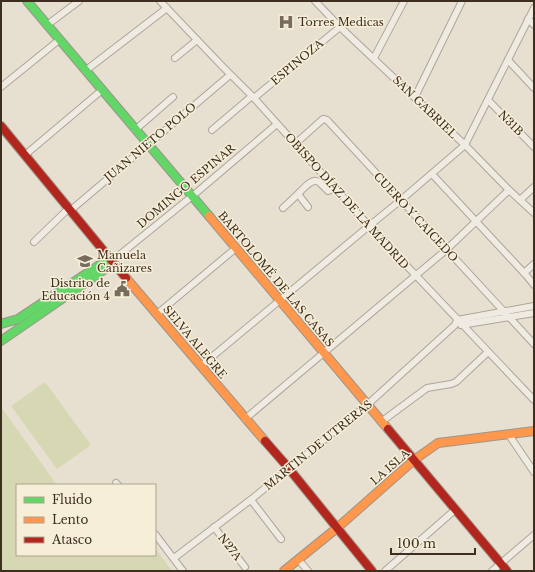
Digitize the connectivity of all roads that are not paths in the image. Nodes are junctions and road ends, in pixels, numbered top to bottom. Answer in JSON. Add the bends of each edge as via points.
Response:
{"nodes":[{"id":1,"x":27,"y":1,"type":"edge"},
{"id":2,"x":79,"y":1,"type":"edge"},
{"id":3,"x":160,"y":1,"type":"edge"},
{"id":4,"x":316,"y":1,"type":"edge"},
{"id":5,"x":404,"y":1,"type":"edge"},
{"id":6,"x":462,"y":1,"type":"edge"},
{"id":7,"x":167,"y":8,"type":"junction"},
{"id":8,"x":534,"y":8,"type":"edge"},
{"id":9,"x":528,"y":20,"type":"junction"},
{"id":10,"x":47,"y":25,"type":"junction"},
{"id":11,"x":534,"y":26,"type":"edge"},
{"id":12,"x":340,"y":27,"type":"junction"},
{"id":13,"x":59,"y":40,"type":"junction"},
{"id":14,"x":197,"y":40,"type":"junction"},
{"id":15,"x":175,"y":58,"type":"dead end"},
{"id":16,"x":374,"y":58,"type":"junction"},
{"id":17,"x":508,"y":60,"type":"junction"},
{"id":18,"x":85,"y":71,"type":"junction"},
{"id":19,"x":230,"y":74,"type":"junction"},
{"id":20,"x":1,"y":87,"type":"edge"},
{"id":21,"x":534,"y":88,"type":"edge"},
{"id":22,"x":102,"y":90,"type":"junction"},
{"id":23,"x":173,"y":97,"type":"dead end"},
{"id":24,"x":253,"y":97,"type":"junction"},
{"id":25,"x":415,"y":97,"type":"junction"},
{"id":26,"x":488,"y":100,"type":"junction"},
{"id":27,"x":277,"y":124,"type":"junction"},
{"id":28,"x":1,"y":126,"type":"edge"},
{"id":29,"x":135,"y":130,"type":"junction"},
{"id":30,"x":212,"y":130,"type":"dead end"},
{"id":31,"x":148,"y":144,"type":"junction"},
{"id":32,"x":295,"y":144,"type":"junction"},
{"id":33,"x":465,"y":145,"type":"junction"},
{"id":34,"x":534,"y":147,"type":"edge"},
{"id":35,"x":25,"y":156,"type":"junction"},
{"id":36,"x":432,"y":174,"type":"junction"},
{"id":37,"x":534,"y":187,"type":"edge"},
{"id":38,"x":335,"y":188,"type":"junction"},
{"id":39,"x":509,"y":190,"type":"junction"},
{"id":40,"x":298,"y":194,"type":"junction"},
{"id":41,"x":192,"y":196,"type":"junction"},
{"id":42,"x":401,"y":200,"type":"junction"},
{"id":43,"x":520,"y":200,"type":"junction"},
{"id":44,"x":308,"y":207,"type":"dead end"},
{"id":45,"x":282,"y":208,"type":"dead end"},
{"id":46,"x":70,"y":209,"type":"junction"},
{"id":47,"x":534,"y":213,"type":"edge"},
{"id":48,"x":476,"y":221,"type":"junction"},
{"id":49,"x":369,"y":226,"type":"junction"},
{"id":50,"x":34,"y":242,"type":"dead end"},
{"id":51,"x":236,"y":248,"type":"junction"},
{"id":52,"x":446,"y":250,"type":"junction"},
{"id":53,"x":110,"y":262,"type":"junction"},
{"id":54,"x":534,"y":264,"type":"edge"},
{"id":55,"x":524,"y":273,"type":"junction"},
{"id":56,"x":416,"y":275,"type":"junction"},
{"id":57,"x":534,"y":285,"type":"edge"},
{"id":58,"x":280,"y":300,"type":"junction"},
{"id":59,"x":534,"y":306,"type":"edge"},
{"id":60,"x":503,"y":312,"type":"junction"},
{"id":61,"x":534,"y":313,"type":"edge"},
{"id":62,"x":157,"y":314,"type":"junction"},
{"id":63,"x":509,"y":317,"type":"junction"},
{"id":64,"x":457,"y":322,"type":"junction"},
{"id":65,"x":1,"y":324,"type":"edge"},
{"id":66,"x":463,"y":325,"type":"junction"},
{"id":67,"x":1,"y":341,"type":"edge"},
{"id":68,"x":534,"y":344,"type":"edge"},
{"id":69,"x":488,"y":352,"type":"junction"},
{"id":70,"x":324,"y":353,"type":"junction"},
{"id":71,"x":201,"y":366,"type":"junction"},
{"id":72,"x":534,"y":400,"type":"edge"},
{"id":73,"x":368,"y":405,"type":"junction"},
{"id":74,"x":245,"y":419,"type":"junction"},
{"id":75,"x":381,"y":422,"type":"junction"},
{"id":76,"x":534,"y":431,"type":"edge"},
{"id":77,"x":509,"y":435,"type":"junction"},
{"id":78,"x":414,"y":460,"type":"junction"},
{"id":79,"x":289,"y":469,"type":"junction"},
{"id":80,"x":534,"y":472,"type":"edge"},
{"id":81,"x":250,"y":500,"type":"junction"},
{"id":82,"x":456,"y":510,"type":"junction"},
{"id":83,"x":214,"y":527,"type":"junction"},
{"id":84,"x":337,"y":528,"type":"junction"},
{"id":85,"x":156,"y":535,"type":"edge"},
{"id":86,"x":534,"y":535,"type":"edge"},
{"id":87,"x":281,"y":539,"type":"dead end"},
{"id":88,"x":174,"y":558,"type":"junction"},
{"id":89,"x":298,"y":559,"type":"junction"},
{"id":90,"x":500,"y":564,"type":"junction"},
{"id":91,"x":245,"y":567,"type":"dead end"},
{"id":92,"x":183,"y":571,"type":"edge"},
{"id":93,"x":284,"y":571,"type":"edge"},
{"id":94,"x":308,"y":571,"type":"edge"},
{"id":95,"x":372,"y":571,"type":"edge"},
{"id":96,"x":384,"y":571,"type":"edge"},
{"id":97,"x":492,"y":571,"type":"edge"},
{"id":98,"x":506,"y":571,"type":"edge"}],
"edges":[{"from":1,"to":10,"type":"street","name":"BARTOLOMÉ DE LAS CASAS"},
{"from":2,"to":10,"type":"street"},
{"from":3,"to":7,"type":"street","name":"OBISPO DÍAZ DE LA MADRID"},
{"from":4,"to":12,"type":"street","name":"SAN GABRIEL"},
{"from":5,"to":16,"type":"street"},
{"from":6,"to":25,"type":"street"},
{"from":7,"to":14,"type":"street","name":"OBISPO DÍAZ DE LA MADRID"},
{"from":7,"to":18,"type":"street"},
{"from":8,"to":9,"type":"street"},
{"from":9,"to":11,"type":"street"},
{"from":9,"to":17,"type":"street"},
{"from":10,"to":13,"type":"street","name":"BARTOLOMÉ DE LAS CASAS"},
{"from":12,"to":16,"type":"street","name":"SAN GABRIEL"},
{"from":12,"to":24,"type":"street","name":"ESPINOZA"},
{"from":13,"to":18,"type":"street","name":"BARTOLOMÉ DE LAS CASAS"},
{"from":13,"to":20,"type":"street"},
{"from":14,"to":15,"type":"street"},
{"from":14,"to":19,"type":"street","name":"OBISPO DÍAZ DE LA MADRID"},
{"from":16,"to":25,"type":"street","name":"SAN GABRIEL"},
{"from":17,"to":21,"type":"street"},
{"from":17,"to":26,"type":"street"},
{"from":18,"to":22,"type":"street","name":"BARTOLOMÉ DE LAS CASAS"},
{"from":19,"to":24,"type":"street","name":"OBISPO DÍAZ DE LA MADRID"},
{"from":19,"to":31,"type":"street","name":"JUAN NIETO POLO"},
{"from":22,"to":29,"type":"street","name":"BARTOLOMÉ DE LAS CASAS"},
{"from":22,"to":35,"type":"street"},
{"from":23,"to":29,"type":"street"},
{"from":24,"to":27,"type":"street","name":"OBISPO DÍAZ DE LA MADRID"},
{"from":24,"to":30,"type":"street","name":"ESPINOZA"},
{"from":25,"to":33,"type":"street","name":"SAN GABRIEL"},
{"from":26,"to":33,"type":"street"},
{"from":26,"to":34,"type":"street","name":"N31B"},
{"from":27,"to":32,"type":"street","name":"OBISPO DÍAZ DE LA MADRID"},
{"from":27,"to":41,"type":"street","name":"DOMINGO ESPINAR"},
{"from":28,"to":35,"type":"street","name":"SELVA ALEGRE"},
{"from":29,"to":31,"type":"street","name":"BARTOLOMÉ DE LAS CASAS"},
{"from":31,"to":41,"type":"street","name":"BARTOLOMÉ DE LAS CASAS"},
{"from":31,"to":46,"type":"street","name":"JUAN NIETO POLO"},
{"from":32,"to":38,"type":"street","name":"OBISPO DÍAZ DE LA MADRID"},
{"from":32,"to":42,"type":"street","name":"CUERO Y CAICEDO","via":[[326,119]]},
{"from":33,"to":36,"type":"street"},
{"from":33,"to":39,"type":"street","name":"SAN GABRIEL"},
{"from":35,"to":46,"type":"street","name":"SELVA ALEGRE"},
{"from":36,"to":42,"type":"street"},
{"from":36,"to":48,"type":"street"},
{"from":37,"to":43,"type":"street"},
{"from":38,"to":40,"type":"street","via":[[328,191],[314,181]]},
{"from":38,"to":49,"type":"street","name":"OBISPO DÍAZ DE LA MADRID"},
{"from":39,"to":43,"type":"street","name":"SAN GABRIEL"},
{"from":39,"to":48,"type":"street"},
{"from":40,"to":44,"type":"street"},
{"from":40,"to":45,"type":"street"},
{"from":41,"to":51,"type":"street","name":"BARTOLOMÉ DE LAS CASAS"},
{"from":41,"to":53,"type":"street","name":"DOMINGO ESPINAR"},
{"from":42,"to":49,"type":"street"},
{"from":42,"to":52,"type":"street","name":"CUERO Y CAICEDO"},
{"from":43,"to":47,"type":"street","name":"SAN GABRIEL"},
{"from":46,"to":50,"type":"street","name":"JUAN NIETO POLO"},
{"from":46,"to":53,"type":"street","name":"SELVA ALEGRE"},
{"from":48,"to":52,"type":"street"},
{"from":48,"to":55,"type":"street"},
{"from":49,"to":56,"type":"street","name":"OBISPO DÍAZ DE LA MADRID"},
{"from":49,"to":58,"type":"street"},
{"from":51,"to":58,"type":"street","name":"BARTOLOMÉ DE LAS CASAS"},
{"from":51,"to":62,"type":"street"},
{"from":52,"to":56,"type":"street"},
{"from":52,"to":60,"type":"street","name":"CUERO Y CAICEDO"},
{"from":53,"to":62,"type":"street","name":"SELVA ALEGRE"},
{"from":53,"to":65,"type":"street","name":"DOMINGO ESPINAR","via":[[101,264],[18,319]]},
{"from":53,"to":67,"type":"street","name":"DOMINGO ESPINAR","via":[[104,270]]},
{"from":54,"to":55,"type":"street"},
{"from":55,"to":57,"type":"street"},
{"from":56,"to":64,"type":"street","name":"OBISPO DÍAZ DE LA MADRID"},
{"from":56,"to":70,"type":"street"},
{"from":58,"to":70,"type":"street","name":"BARTOLOMÉ DE LAS CASAS"},
{"from":58,"to":71,"type":"street"},
{"from":59,"to":60,"type":"street"},
{"from":60,"to":63,"type":"street","name":"CUERO Y CAICEDO"},
{"from":60,"to":64,"type":"street"},
{"from":61,"to":63,"type":"street"},
{"from":62,"to":71,"type":"street","name":"SELVA ALEGRE"},
{"from":63,"to":66,"type":"street"},
{"from":63,"to":68,"type":"street","name":"CUERO Y CAICEDO"},
{"from":64,"to":66,"type":"street"},
{"from":64,"to":73,"type":"street","name":"MARTIN DE UTRERAS"},
{"from":66,"to":69,"type":"street"},
{"from":69,"to":72,"type":"street"},
{"from":69,"to":75,"type":"street","via":[[456,382],[427,388]]},
{"from":70,"to":73,"type":"street","name":"BARTOLOMÉ DE LAS CASAS"},
{"from":70,"to":74,"type":"street"},
{"from":71,"to":74,"type":"street","name":"SELVA ALEGRE"},
{"from":73,"to":75,"type":"street","name":"BARTOLOMÉ DE LAS CASAS"},
{"from":73,"to":79,"type":"street","name":"MARTIN DE UTRERAS"},
{"from":74,"to":79,"type":"street","name":"SELVA ALEGRE"},
{"from":75,"to":78,"type":"street","name":"BARTOLOMÉ DE LAS CASAS"},
{"from":76,"to":77,"type":"street","name":"LA ISLA"},
{"from":77,"to":78,"type":"street","name":"LA ISLA","via":[[440,443]]},
{"from":77,"to":80,"type":"street"},
{"from":78,"to":82,"type":"street","name":"BARTOLOMÉ DE LAS CASAS"},
{"from":78,"to":84,"type":"street","name":"LA ISLA"},
{"from":79,"to":81,"type":"street","name":"MARTIN DE UTRERAS"},
{"from":79,"to":84,"type":"street","name":"SELVA ALEGRE"},
{"from":81,"to":83,"type":"street","name":"MARTIN DE UTRERAS"},
{"from":81,"to":87,"type":"street"},
{"from":82,"to":90,"type":"street","name":"BARTOLOMÉ DE LAS CASAS"},
{"from":82,"to":96,"type":"street"},
{"from":83,"to":88,"type":"street","name":"MARTIN DE UTRERAS"},
{"from":83,"to":91,"type":"street","name":"N27A"},
{"from":84,"to":89,"type":"street","name":"LA ISLA"},
{"from":84,"to":95,"type":"street","name":"SELVA ALEGRE"},
{"from":85,"to":88,"type":"street"},
{"from":86,"to":90,"type":"street"},
{"from":88,"to":92,"type":"street"},
{"from":89,"to":93,"type":"street","name":"LA ISLA"},
{"from":89,"to":94,"type":"street"},
{"from":90,"to":97,"type":"street"},
{"from":90,"to":98,"type":"street","name":"BARTOLOMÉ DE LAS CASAS"}]}
